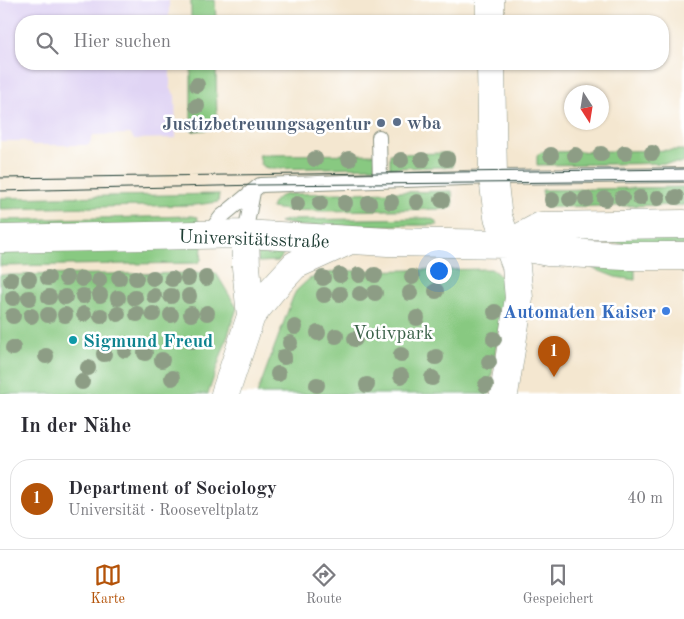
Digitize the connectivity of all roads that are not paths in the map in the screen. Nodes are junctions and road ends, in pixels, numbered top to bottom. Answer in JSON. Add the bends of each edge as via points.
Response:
{"nodes":[{"id":1,"x":490,"y":0,"type":"edge"},
{"id":2,"x":490,"y":15,"type":"edge"},
{"id":3,"x":491,"y":70,"type":"edge"},
{"id":4,"x":379,"y":137,"type":"dead end"},
{"id":5,"x":684,"y":175,"type":"edge"},
{"id":6,"x":493,"y":177,"type":"junction"},
{"id":7,"x":380,"y":181,"type":"junction"},
{"id":8,"x":253,"y":192,"type":"junction"},
{"id":9,"x":684,"y":224,"type":"edge"},
{"id":10,"x":208,"y":234,"type":"junction"},
{"id":11,"x":245,"y":234,"type":"junction"},
{"id":12,"x":0,"y":239,"type":"edge"},
{"id":13,"x":350,"y":241,"type":"junction"},
{"id":14,"x":508,"y":244,"type":"junction"},
{"id":15,"x":684,"y":256,"type":"edge"},
{"id":16,"x":251,"y":316,"type":"junction"},
{"id":17,"x":224,"y":394,"type":"edge"},
{"id":18,"x":504,"y":394,"type":"edge"}],
"edges":[{"from":1,"to":2,"type":"main road"},
{"from":3,"to":6,"type":"main road"},
{"from":4,"to":7,"type":"lane"},
{"from":5,"to":6,"type":"lane"},
{"from":6,"to":7,"type":"lane"},
{"from":6,"to":14,"type":"main road","via":[[498,217]]},
{"from":7,"to":8,"type":"lane","via":[[260,185]]},
{"from":8,"to":10,"type":"lane","via":[[221,217]]},
{"from":8,"to":11,"type":"lane"},
{"from":9,"to":14,"type":"main road","name":"Universitätsstraße","via":[[541,226]]},
{"from":10,"to":11,"type":"main road","name":"Universitätsstraße"},
{"from":10,"to":12,"type":"main road","name":"Universitätsstraße"},
{"from":11,"to":13,"type":"main road","name":"Universitätsstraße"},
{"from":11,"to":16,"type":"main road"},
{"from":13,"to":14,"type":"main road","name":"Universitätsstraße"},
{"from":13,"to":16,"type":"main road","via":[[295,266]]},
{"from":14,"to":15,"type":"main road","name":"Universitätsstraße","via":[[548,252]]},
{"from":14,"to":18,"type":"main road","via":[[516,266],[519,298]]},
{"from":16,"to":17,"type":"main road"}]}
